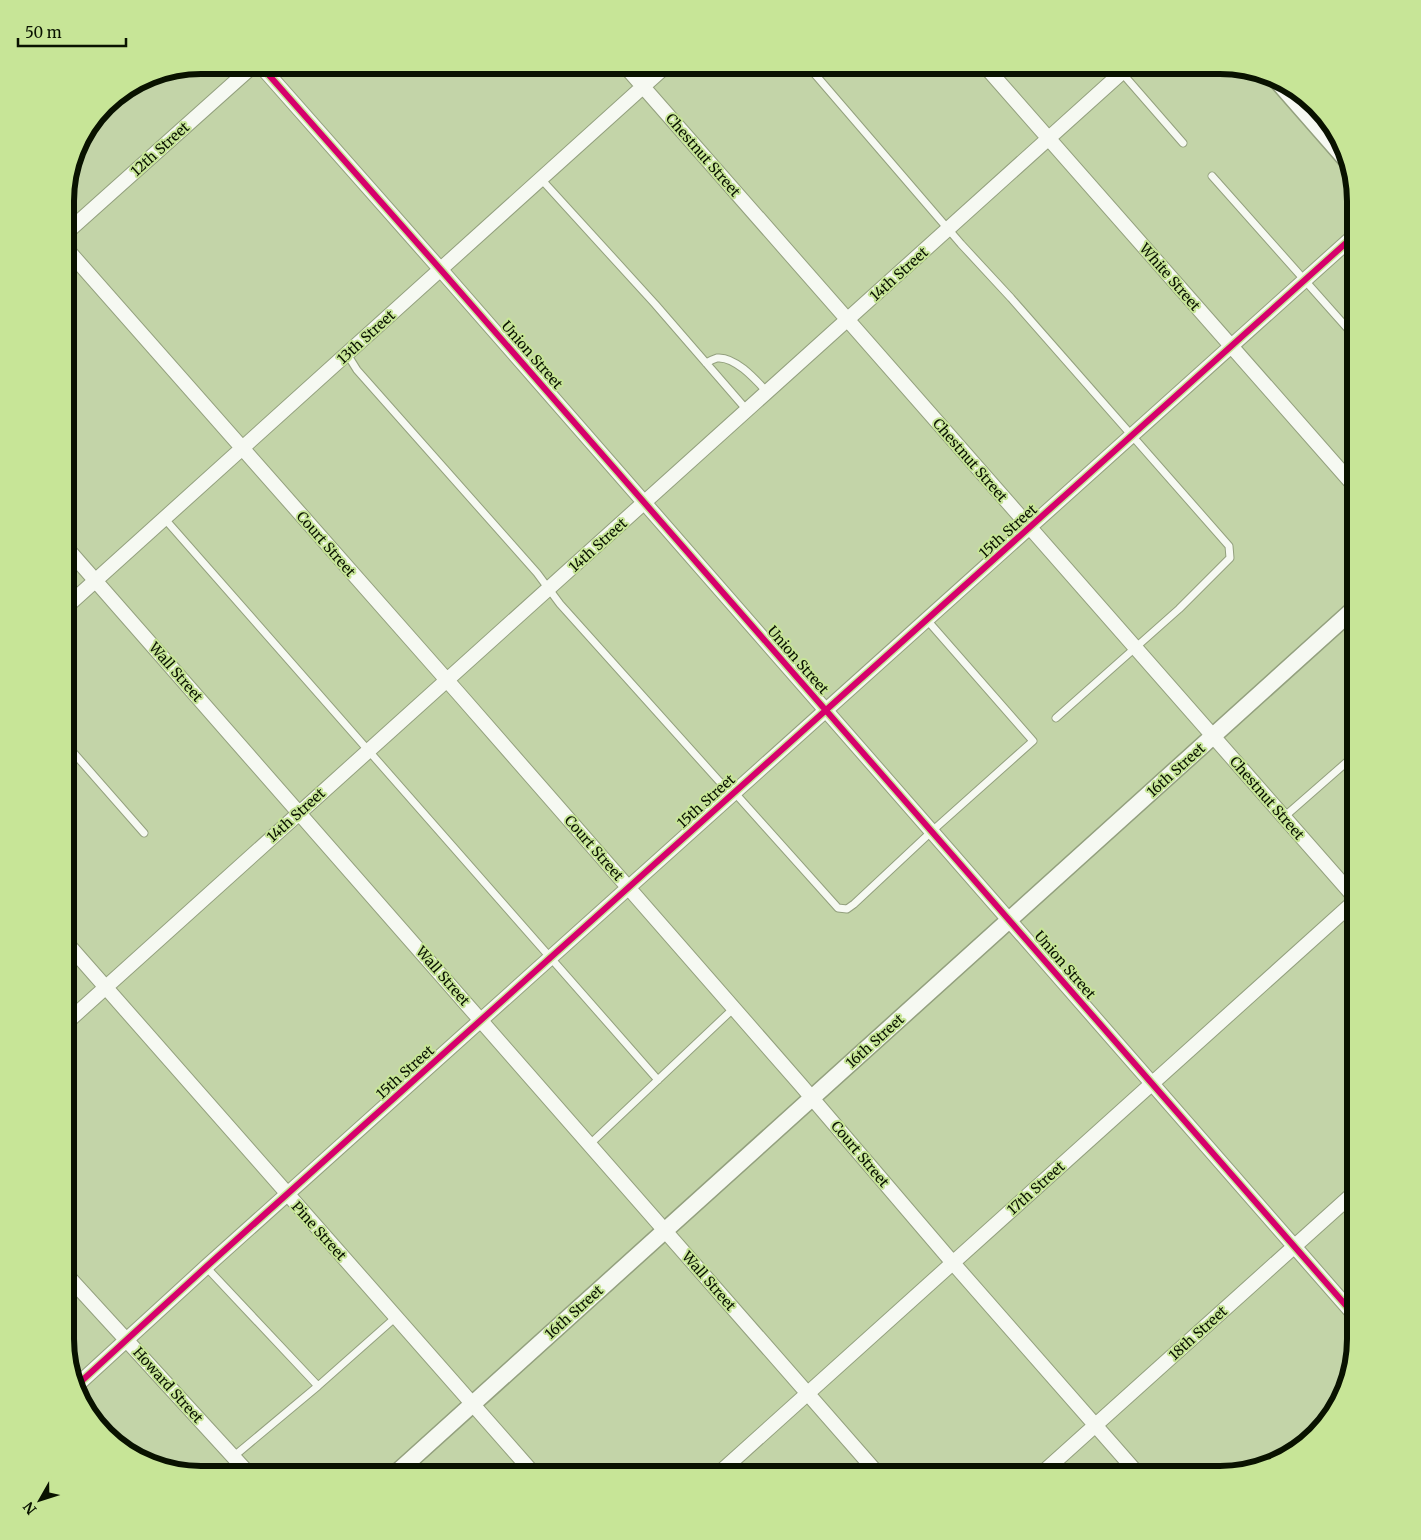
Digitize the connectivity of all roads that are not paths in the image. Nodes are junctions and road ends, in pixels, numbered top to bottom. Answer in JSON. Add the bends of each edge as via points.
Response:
{"nodes":[{"id":1,"x":244,"y":74,"type":"edge"},
{"id":2,"x":268,"y":74,"type":"edge"},
{"id":3,"x":632,"y":74,"type":"edge"},
{"id":4,"x":657,"y":74,"type":"edge"},
{"id":5,"x":816,"y":74,"type":"edge"},
{"id":6,"x":992,"y":74,"type":"edge"},
{"id":7,"x":1116,"y":74,"type":"edge"},
{"id":8,"x":1127,"y":74,"type":"edge"},
{"id":9,"x":643,"y":87,"type":"junction"},
{"id":10,"x":1301,"y":103,"type":"edge"},
{"id":11,"x":1330,"y":137,"type":"edge"},
{"id":12,"x":1049,"y":138,"type":"junction"},
{"id":13,"x":1183,"y":143,"type":"dead end"},
{"id":14,"x":1212,"y":176,"type":"dead end"},
{"id":15,"x":541,"y":179,"type":"junction"},
{"id":16,"x":74,"y":226,"type":"edge"},
{"id":17,"x":948,"y":229,"type":"junction"},
{"id":18,"x":1347,"y":242,"type":"edge"},
{"id":19,"x":74,"y":257,"type":"edge"},
{"id":20,"x":441,"y":270,"type":"junction"},
{"id":21,"x":1305,"y":281,"type":"junction"},
{"id":22,"x":847,"y":320,"type":"junction"},
{"id":23,"x":1347,"y":328,"type":"edge"},
{"id":24,"x":1231,"y":347,"type":"junction"},
{"id":25,"x":347,"y":354,"type":"junction"},
{"id":26,"x":706,"y":363,"type":"junction"},
{"id":27,"x":767,"y":392,"type":"junction"},
{"id":28,"x":746,"y":409,"type":"junction"},
{"id":29,"x":1132,"y":436,"type":"junction"},
{"id":30,"x":242,"y":448,"type":"junction"},
{"id":31,"x":1347,"y":478,"type":"edge"},
{"id":32,"x":644,"y":503,"type":"junction"},
{"id":33,"x":164,"y":518,"type":"junction"},
{"id":34,"x":1030,"y":528,"type":"junction"},
{"id":35,"x":74,"y":556,"type":"edge"},
{"id":36,"x":96,"y":581,"type":"junction"},
{"id":37,"x":549,"y":588,"type":"junction"},
{"id":38,"x":74,"y":600,"type":"edge"},
{"id":39,"x":1347,"y":615,"type":"edge"},
{"id":40,"x":927,"y":620,"type":"junction"},
{"id":41,"x":1135,"y":648,"type":"junction"},
{"id":42,"x":447,"y":679,"type":"junction"},
{"id":43,"x":826,"y":712,"type":"junction"},
{"id":44,"x":1056,"y":718,"type":"dead end"},
{"id":45,"x":1213,"y":736,"type":"junction"},
{"id":46,"x":368,"y":750,"type":"junction"},
{"id":47,"x":74,"y":753,"type":"edge"},
{"id":48,"x":1347,"y":762,"type":"edge"},
{"id":49,"x":734,"y":792,"type":"junction"},
{"id":50,"x":299,"y":812,"type":"junction"},
{"id":51,"x":1284,"y":817,"type":"junction"},
{"id":52,"x":931,"y":832,"type":"junction"},
{"id":53,"x":144,"y":834,"type":"dead end"},
{"id":54,"x":628,"y":888,"type":"junction"},
{"id":55,"x":1347,"y":890,"type":"edge"},
{"id":56,"x":1347,"y":908,"type":"edge"},
{"id":57,"x":1009,"y":920,"type":"junction"},
{"id":58,"x":74,"y":952,"type":"edge"},
{"id":59,"x":552,"y":958,"type":"junction"},
{"id":60,"x":106,"y":987,"type":"junction"},
{"id":61,"x":734,"y":1008,"type":"junction"},
{"id":62,"x":74,"y":1016,"type":"edge"},
{"id":63,"x":482,"y":1020,"type":"junction"},
{"id":64,"x":658,"y":1080,"type":"junction"},
{"id":65,"x":1152,"y":1083,"type":"junction"},
{"id":66,"x":812,"y":1097,"type":"junction"},
{"id":67,"x":590,"y":1144,"type":"junction"},
{"id":68,"x":287,"y":1195,"type":"junction"},
{"id":69,"x":1347,"y":1199,"type":"edge"},
{"id":70,"x":665,"y":1231,"type":"junction"},
{"id":71,"x":1294,"y":1247,"type":"junction"},
{"id":72,"x":952,"y":1262,"type":"junction"},
{"id":73,"x":206,"y":1267,"type":"junction"},
{"id":74,"x":74,"y":1284,"type":"edge"},
{"id":75,"x":1347,"y":1307,"type":"edge"},
{"id":76,"x":396,"y":1317,"type":"junction"},
{"id":77,"x":127,"y":1340,"type":"junction"},
{"id":78,"x":81,"y":1381,"type":"edge"},
{"id":79,"x":318,"y":1386,"type":"junction"},
{"id":80,"x":808,"y":1394,"type":"junction"},
{"id":81,"x":471,"y":1404,"type":"junction"},
{"id":82,"x":1095,"y":1425,"type":"junction"},
{"id":83,"x":233,"y":1457,"type":"junction"},
{"id":84,"x":242,"y":1466,"type":"edge"},
{"id":85,"x":404,"y":1466,"type":"edge"},
{"id":86,"x":527,"y":1466,"type":"edge"},
{"id":87,"x":727,"y":1466,"type":"edge"},
{"id":88,"x":871,"y":1466,"type":"edge"},
{"id":89,"x":1050,"y":1466,"type":"edge"},
{"id":90,"x":1131,"y":1466,"type":"edge"}],
"edges":[{"from":1,"to":16,"type":"street","name":"12th Street"},
{"from":2,"to":20,"type":"street","name":"Union Street"},
{"from":3,"to":9,"type":"street","name":"Chestnut Street"},
{"from":4,"to":9,"type":"street","name":"13th Street"},
{"from":5,"to":17,"type":"lane"},
{"from":6,"to":12,"type":"street","name":"White Street"},
{"from":7,"to":12,"type":"street","name":"14th Street"},
{"from":8,"to":13,"type":"lane"},
{"from":9,"to":15,"type":"street","name":"13th Street"},
{"from":9,"to":22,"type":"street","name":"Chestnut Street"},
{"from":10,"to":11,"type":"main road"},
{"from":12,"to":17,"type":"street","name":"14th Street"},
{"from":12,"to":24,"type":"street","name":"White Street"},
{"from":14,"to":21,"type":"lane"},
{"from":15,"to":20,"type":"street","name":"13th Street"},
{"from":15,"to":26,"type":"lane"},
{"from":17,"to":22,"type":"street","name":"14th Street"},
{"from":17,"to":29,"type":"lane"},
{"from":18,"to":21,"type":"street","name":"15th Street"},
{"from":19,"to":30,"type":"street","name":"Court Street"},
{"from":20,"to":25,"type":"street","name":"13th Street"},
{"from":20,"to":32,"type":"street","name":"Union Street"},
{"from":21,"to":23,"type":"lane"},
{"from":21,"to":24,"type":"street","name":"15th Street"},
{"from":22,"to":27,"type":"street","name":"14th Street"},
{"from":22,"to":34,"type":"street","name":"Chestnut Street"},
{"from":24,"to":29,"type":"street","name":"15th Street"},
{"from":24,"to":31,"type":"street","name":"White Street"},
{"from":25,"to":30,"type":"street","name":"13th Street"},
{"from":25,"to":37,"type":"lane","via":[[357,370]]},
{"from":26,"to":27,"type":"lane","via":[[717,358],[732,360]]},
{"from":26,"to":28,"type":"lane"},
{"from":27,"to":28,"type":"street","name":"14th Street"},
{"from":28,"to":32,"type":"street","name":"14th Street"},
{"from":29,"to":34,"type":"street","name":"15th Street"},
{"from":29,"to":41,"type":"lane","via":[[1229,546],[1230,558]]},
{"from":30,"to":33,"type":"street","name":"13th Street"},
{"from":30,"to":42,"type":"street","name":"Court Street"},
{"from":32,"to":37,"type":"street","name":"14th Street"},
{"from":32,"to":43,"type":"street","name":"Union Street"},
{"from":33,"to":36,"type":"street","name":"13th Street"},
{"from":33,"to":46,"type":"lane"},
{"from":34,"to":40,"type":"street","name":"15th Street"},
{"from":34,"to":41,"type":"street","name":"Chestnut Street"},
{"from":35,"to":36,"type":"street","name":"Wall Street"},
{"from":36,"to":38,"type":"street","name":"13th Street"},
{"from":36,"to":50,"type":"street","name":"Wall Street"},
{"from":37,"to":42,"type":"street","name":"14th Street"},
{"from":37,"to":49,"type":"lane","via":[[719,781]]},
{"from":39,"to":45,"type":"street","name":"16th Street"},
{"from":40,"to":43,"type":"street","name":"15th Street"},
{"from":40,"to":52,"type":"lane","via":[[1033,741]]},
{"from":41,"to":44,"type":"lane"},
{"from":41,"to":45,"type":"street","name":"Chestnut Street"},
{"from":42,"to":46,"type":"street","name":"14th Street"},
{"from":42,"to":54,"type":"street","name":"Court Street"},
{"from":43,"to":49,"type":"street","name":"15th Street"},
{"from":43,"to":52,"type":"street","name":"Union Street"},
{"from":45,"to":51,"type":"street","name":"Chestnut Street"},
{"from":45,"to":57,"type":"street","name":"16th Street"},
{"from":46,"to":50,"type":"street","name":"14th Street"},
{"from":46,"to":59,"type":"lane"},
{"from":47,"to":53,"type":"lane"},
{"from":48,"to":51,"type":"lane"},
{"from":49,"to":52,"type":"lane","via":[[838,908],[847,909],[854,904]]},
{"from":49,"to":54,"type":"street","name":"15th Street"},
{"from":50,"to":60,"type":"street","name":"14th Street"},
{"from":50,"to":63,"type":"street","name":"Wall Street"},
{"from":51,"to":55,"type":"street","name":"Chestnut Street"},
{"from":52,"to":57,"type":"street","name":"Union Street"},
{"from":54,"to":59,"type":"street","name":"15th Street"},
{"from":54,"to":61,"type":"street","name":"Court Street"},
{"from":56,"to":65,"type":"street","name":"17th Street"},
{"from":57,"to":65,"type":"street","name":"Union Street"},
{"from":57,"to":66,"type":"street","name":"16th Street"},
{"from":58,"to":60,"type":"street","name":"Pine Street"},
{"from":59,"to":63,"type":"street","name":"15th Street"},
{"from":59,"to":64,"type":"lane"},
{"from":60,"to":62,"type":"street","name":"14th Street"},
{"from":60,"to":68,"type":"street","name":"Pine Street"},
{"from":61,"to":64,"type":"lane"},
{"from":61,"to":66,"type":"street","name":"Court Street"},
{"from":63,"to":67,"type":"street","name":"Wall Street"},
{"from":63,"to":68,"type":"street","name":"15th Street"},
{"from":64,"to":67,"type":"lane"},
{"from":65,"to":71,"type":"street","name":"Union Street"},
{"from":65,"to":72,"type":"street","name":"17th Street"},
{"from":66,"to":70,"type":"street","name":"16th Street"},
{"from":66,"to":72,"type":"street","name":"Court Street"},
{"from":67,"to":70,"type":"street","name":"Wall Street"},
{"from":68,"to":73,"type":"street","name":"15th Street"},
{"from":68,"to":76,"type":"street","name":"Pine Street"},
{"from":69,"to":71,"type":"street","name":"18th Street"},
{"from":70,"to":80,"type":"street","name":"Wall Street"},
{"from":70,"to":81,"type":"street","name":"16th Street"},
{"from":71,"to":75,"type":"street","name":"Union Street"},
{"from":71,"to":82,"type":"street","name":"18th Street"},
{"from":72,"to":80,"type":"street","name":"17th Street"},
{"from":72,"to":82,"type":"street","name":"Court Street"},
{"from":73,"to":77,"type":"street","name":"15th Street"},
{"from":73,"to":79,"type":"lane"},
{"from":74,"to":77,"type":"street","name":"Howard Street"},
{"from":76,"to":79,"type":"lane"},
{"from":76,"to":81,"type":"street","name":"Pine Street"},
{"from":77,"to":78,"type":"street","name":"15th Street"},
{"from":77,"to":83,"type":"street","name":"Howard Street"},
{"from":79,"to":83,"type":"lane"},
{"from":80,"to":87,"type":"street","name":"17th Street"},
{"from":80,"to":88,"type":"street","name":"Wall Street"},
{"from":81,"to":85,"type":"street","name":"16th Street"},
{"from":81,"to":86,"type":"street","name":"Pine Street"},
{"from":82,"to":89,"type":"street","name":"18th Street"},
{"from":82,"to":90,"type":"street","name":"Court Street"},
{"from":83,"to":84,"type":"street","name":"Howard Street"}]}
